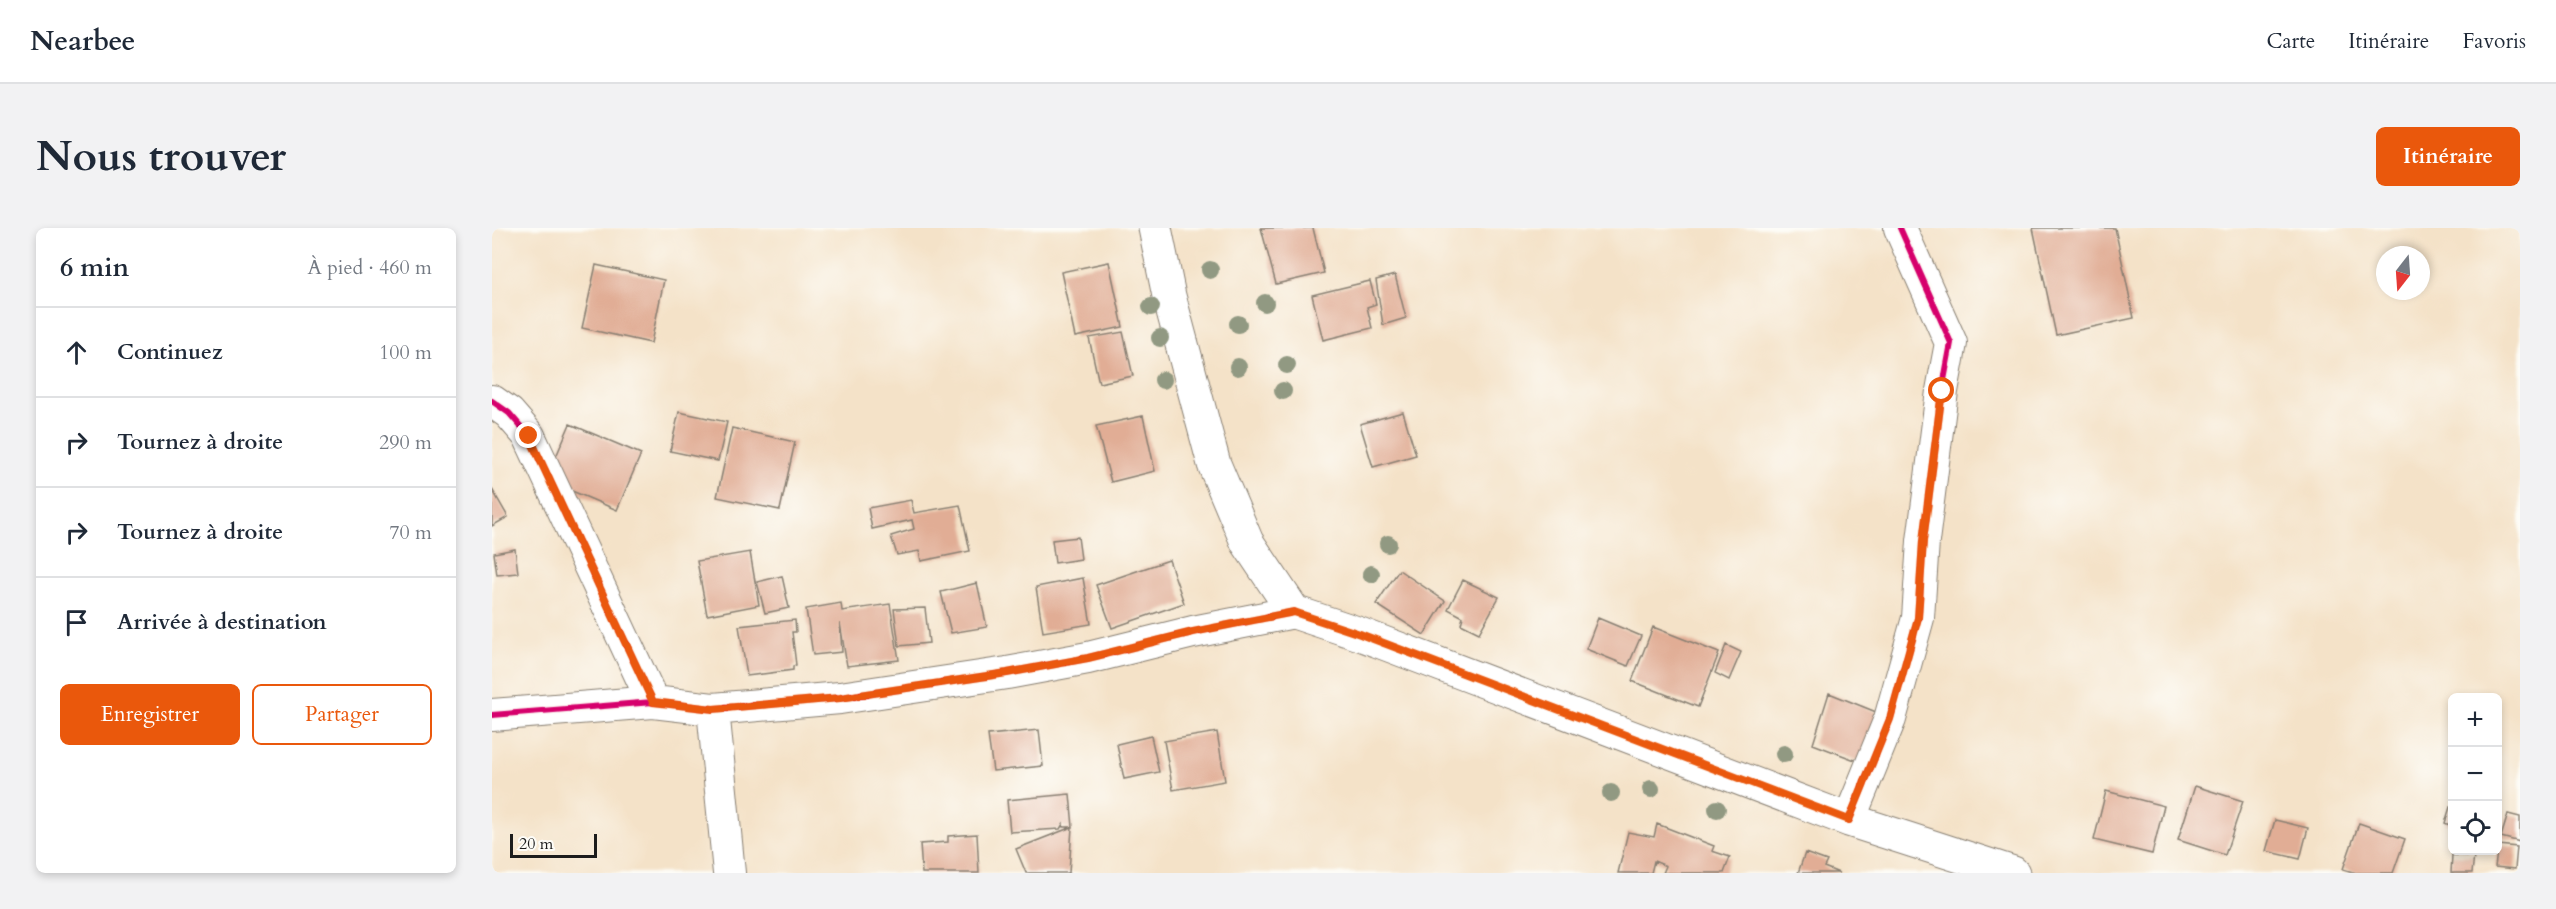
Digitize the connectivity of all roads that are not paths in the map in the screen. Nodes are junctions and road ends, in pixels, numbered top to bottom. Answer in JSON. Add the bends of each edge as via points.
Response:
{"nodes":[{"id":1,"x":1155,"y":228,"type":"edge"},
{"id":2,"x":1899,"y":228,"type":"edge"},
{"id":3,"x":492,"y":401,"type":"edge"},
{"id":4,"x":1294,"y":612,"type":"junction"},
{"id":5,"x":653,"y":702,"type":"junction"},
{"id":6,"x":713,"y":709,"type":"junction"},
{"id":7,"x":492,"y":715,"type":"edge"},
{"id":8,"x":1849,"y":820,"type":"junction"},
{"id":9,"x":729,"y":873,"type":"edge"},
{"id":10,"x":2013,"y":873,"type":"edge"}],
"edges":[{"from":1,"to":4,"type":"main road","via":[[1214,464],[1247,542]]},
{"from":2,"to":8,"type":"street","via":[[1951,342],[1923,541],[1918,618],[1890,719]]},
{"from":3,"to":5,"type":"street","via":[[529,436]]},
{"from":4,"to":6,"type":"street","via":[[1007,673],[840,698]]},
{"from":4,"to":8,"type":"main road"},
{"from":5,"to":6,"type":"street"},
{"from":5,"to":7,"type":"street"},
{"from":6,"to":9,"type":"street"},
{"from":8,"to":10,"type":"main road"}]}
